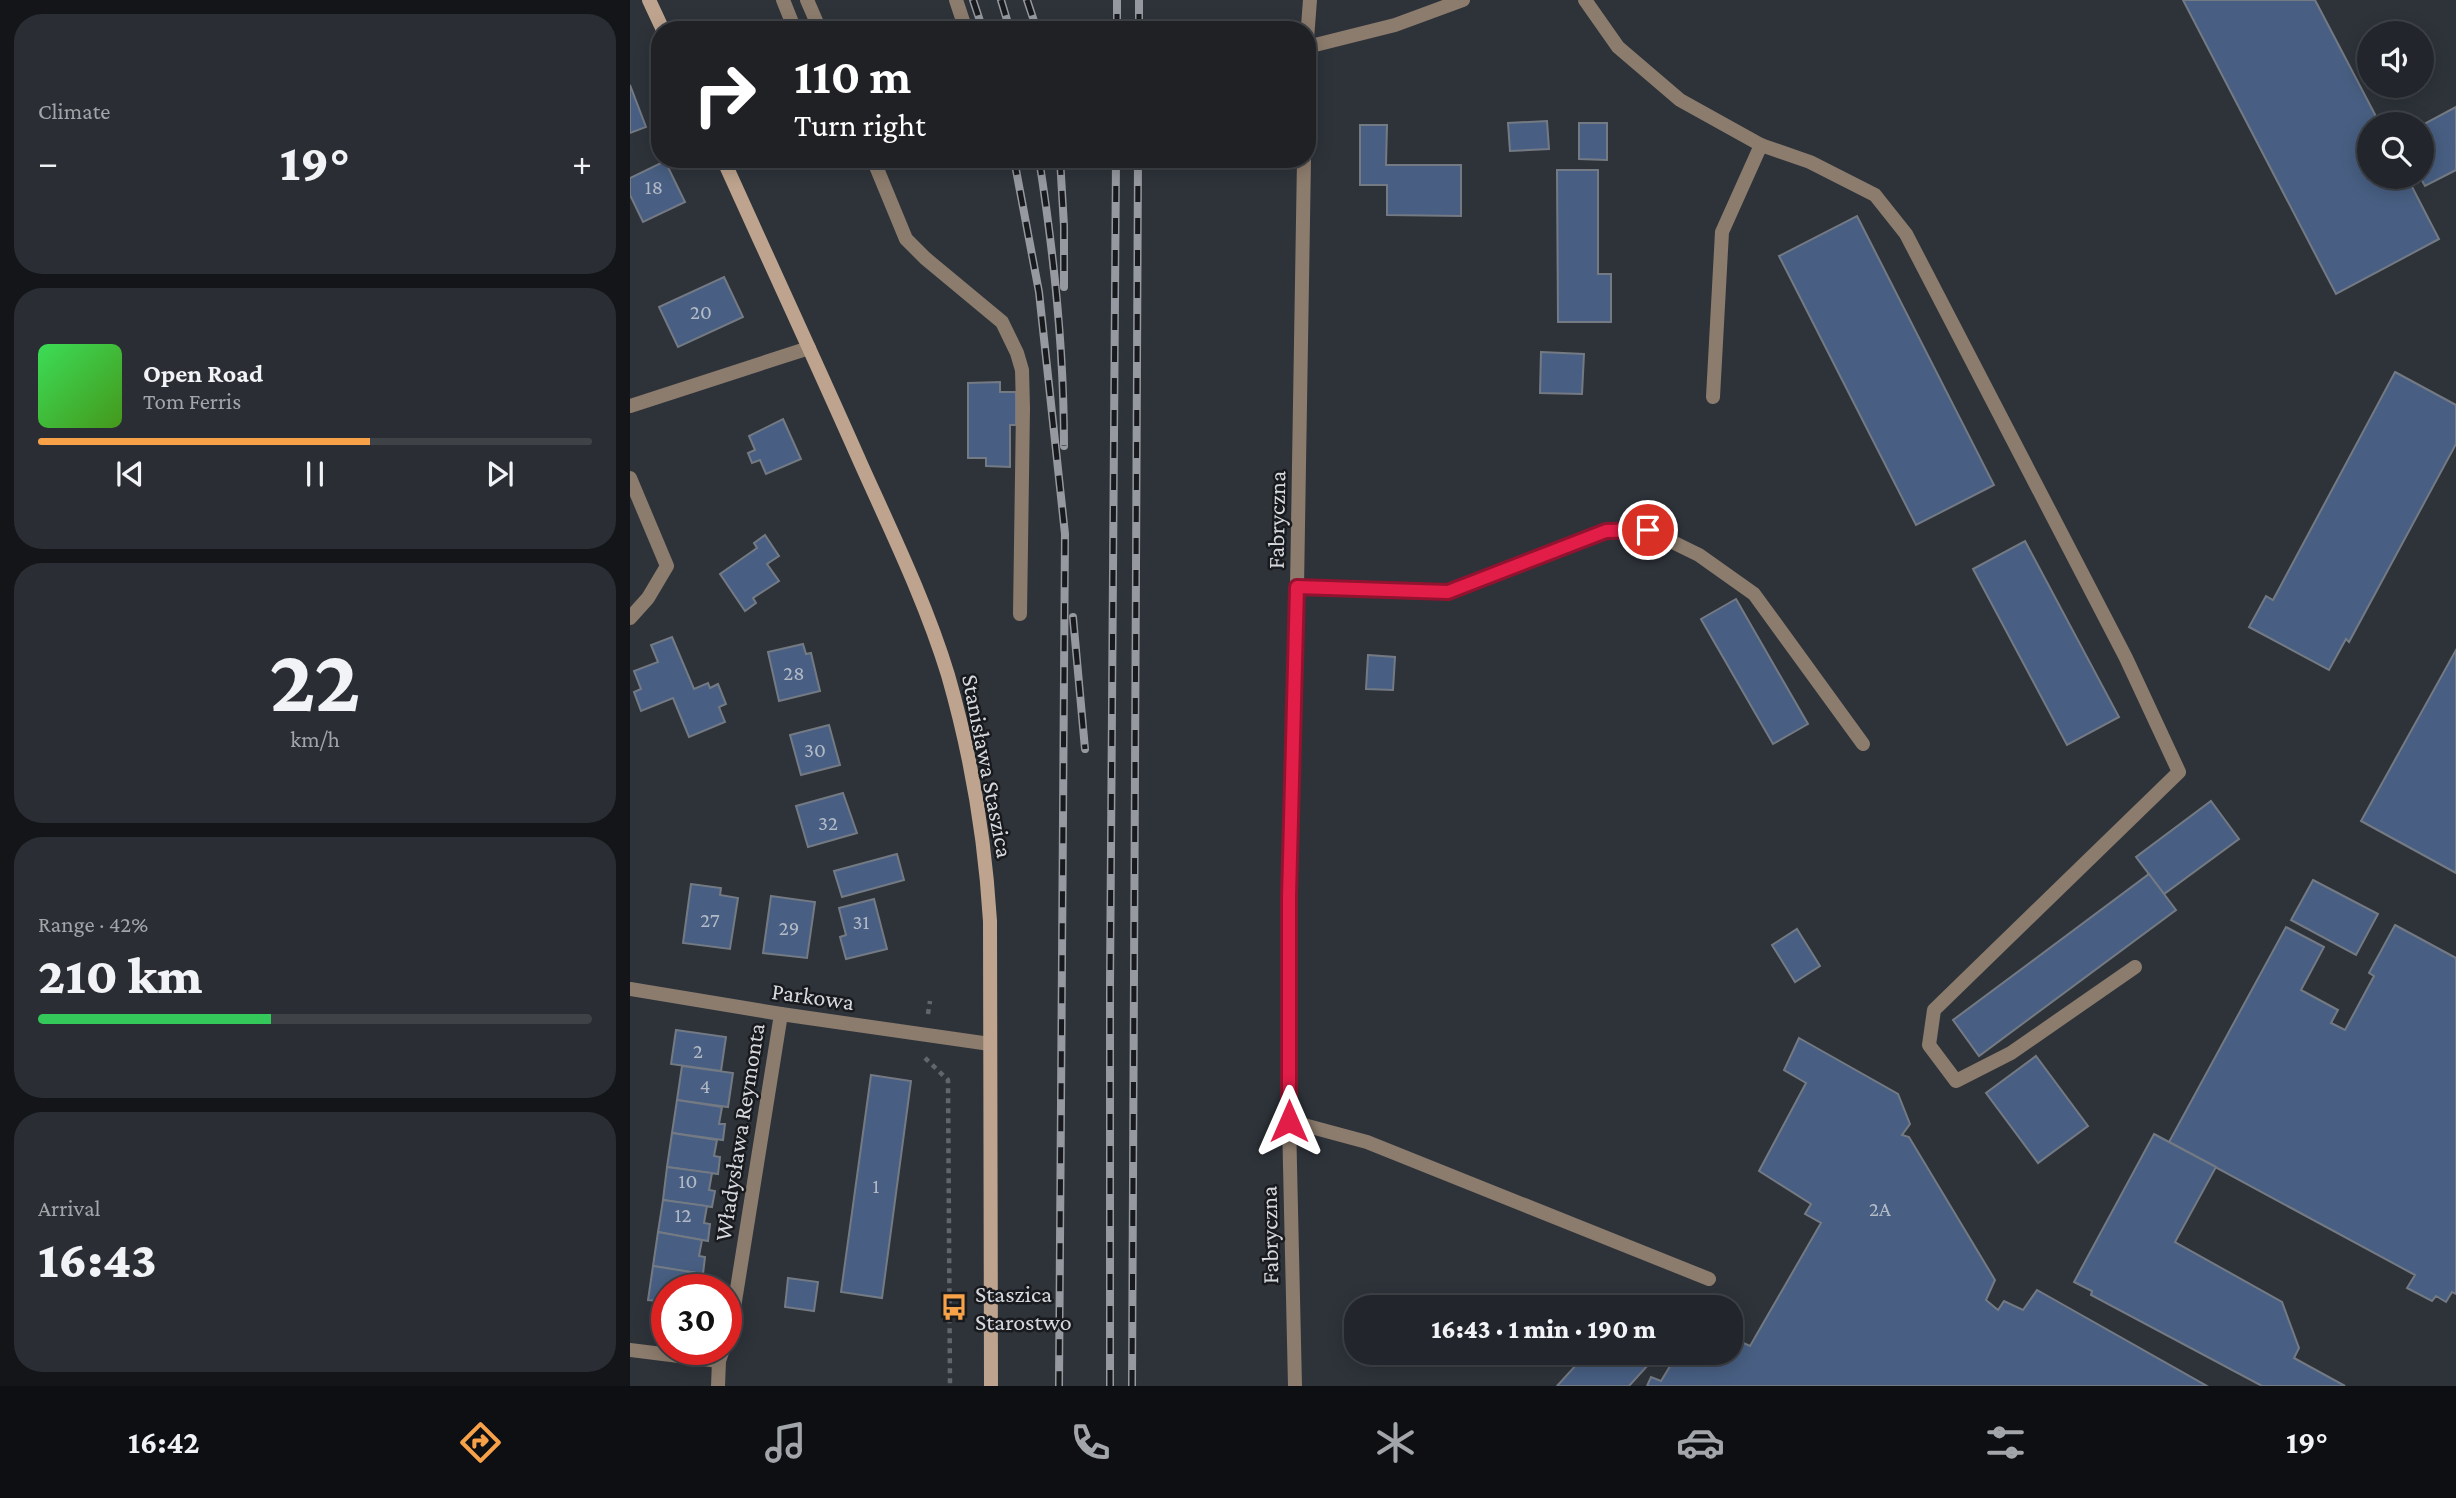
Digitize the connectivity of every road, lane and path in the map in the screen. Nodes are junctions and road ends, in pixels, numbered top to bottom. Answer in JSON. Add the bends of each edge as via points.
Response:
{"nodes":[{"id":1,"x":649,"y":0,"type":"edge"},
{"id":2,"x":782,"y":0,"type":"edge"},
{"id":3,"x":807,"y":0,"type":"edge"},
{"id":4,"x":956,"y":0,"type":"edge"},
{"id":5,"x":1310,"y":0,"type":"edge"},
{"id":6,"x":1463,"y":0,"type":"edge"},
{"id":7,"x":1585,"y":0,"type":"edge"},
{"id":8,"x":659,"y":21,"type":"edge"},
{"id":9,"x":791,"y":21,"type":"edge"},
{"id":10,"x":816,"y":21,"type":"edge"},
{"id":11,"x":963,"y":21,"type":"edge"},
{"id":12,"x":1308,"y":21,"type":"edge"},
{"id":13,"x":1316,"y":45,"type":"edge"},
{"id":14,"x":1761,"y":145,"type":"junction"},
{"id":15,"x":727,"y":168,"type":"edge"},
{"id":16,"x":877,"y":168,"type":"edge"},
{"id":17,"x":1304,"y":168,"type":"edge"},
{"id":18,"x":809,"y":348,"type":"junction"},
{"id":19,"x":1713,"y":397,"type":"dead end"},
{"id":20,"x":630,"y":406,"type":"edge"},
{"id":21,"x":630,"y":478,"type":"edge"},
{"id":22,"x":1297,"y":587,"type":"junction"},
{"id":23,"x":1020,"y":614,"type":"dead end"},
{"id":24,"x":630,"y":618,"type":"edge"},
{"id":25,"x":1863,"y":744,"type":"dead end"},
{"id":26,"x":2135,"y":967,"type":"dead end"},
{"id":27,"x":630,"y":989,"type":"edge"},
{"id":28,"x":930,"y":1001,"type":"dead end"},
{"id":29,"x":781,"y":1014,"type":"junction"},
{"id":30,"x":927,"y":1035,"type":"junction"},
{"id":31,"x":990,"y":1044,"type":"junction"},
{"id":32,"x":1289,"y":1121,"type":"junction"},
{"id":33,"x":740,"y":1274,"type":"edge"},
{"id":34,"x":1709,"y":1279,"type":"dead end"},
{"id":35,"x":630,"y":1350,"type":"edge"},
{"id":36,"x":651,"y":1351,"type":"edge"},
{"id":37,"x":720,"y":1365,"type":"edge"},
{"id":38,"x":718,"y":1386,"type":"edge"},
{"id":39,"x":950,"y":1386,"type":"edge"},
{"id":40,"x":991,"y":1386,"type":"edge"},
{"id":41,"x":1295,"y":1386,"type":"edge"}],
"edges":[{"from":1,"to":8,"type":"street"},
{"from":2,"to":9,"type":"street"},
{"from":3,"to":10,"type":"street"},
{"from":4,"to":11,"type":"street"},
{"from":5,"to":12,"type":"street"},
{"from":6,"to":13,"type":"street","via":[[1395,25]]},
{"from":7,"to":14,"type":"street","via":[[1618,47],[1680,100]]},
{"from":14,"to":19,"type":"street","via":[[1722,232]]},
{"from":14,"to":26,"type":"street","via":[[1810,162],[1875,195],[1906,234],[2126,658],[2179,772],[1934,1010],[1929,1045],[1956,1081],[2011,1053]]},
{"from":15,"to":18,"type":"street","name":"Stanisława Staszica"},
{"from":16,"to":23,"type":"street","via":[[906,239],[1002,322],[1017,353],[1023,408]]},
{"from":17,"to":22,"type":"street","name":"Fabryczna"},
{"from":18,"to":20,"type":"street"},
{"from":18,"to":31,"type":"street","name":"Stanisława Staszica","via":[[925,614],[961,726],[987,883]]},
{"from":21,"to":24,"type":"street","via":[[667,566]]},
{"from":22,"to":25,"type":"street","via":[[1448,592],[1606,531],[1648,530],[1699,555],[1754,594]]},
{"from":22,"to":32,"type":"street","name":"Fabryczna"},
{"from":27,"to":29,"type":"street","name":"Parkowa"},
{"from":28,"to":30,"type":"path"},
{"from":29,"to":30,"type":"street","name":"Parkowa"},
{"from":29,"to":33,"type":"street","name":"Władysława Reymonta"},
{"from":30,"to":31,"type":"street","name":"Parkowa"},
{"from":30,"to":39,"type":"path","via":[[925,1059],[948,1080]]},
{"from":31,"to":40,"type":"street","name":"Stanisława Staszica"},
{"from":32,"to":34,"type":"street","via":[[1367,1142]]},
{"from":32,"to":41,"type":"street","name":"Fabryczna"},
{"from":35,"to":36,"type":"street"},
{"from":37,"to":38,"type":"street"}]}
